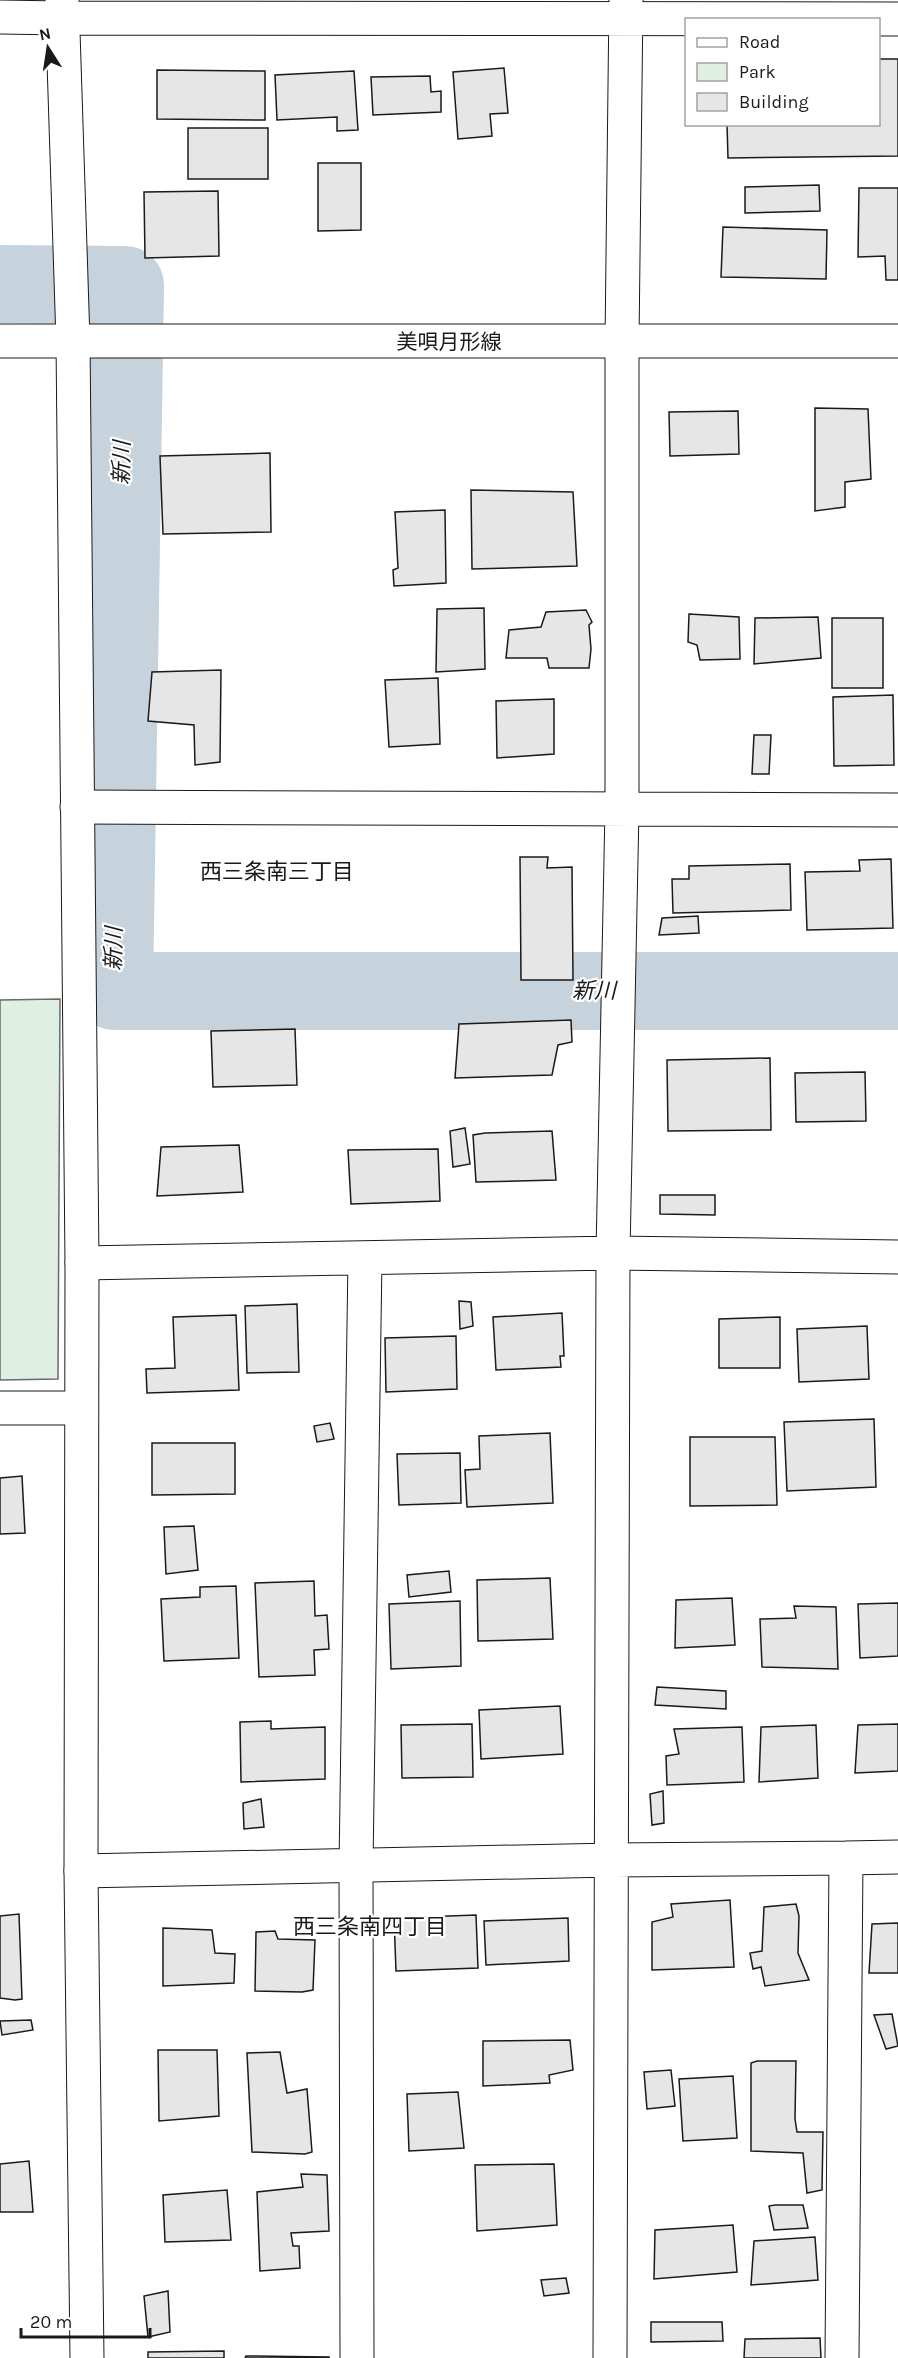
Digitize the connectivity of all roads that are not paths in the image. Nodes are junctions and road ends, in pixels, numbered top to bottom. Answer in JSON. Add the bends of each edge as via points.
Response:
{"nodes":[{"id":1,"x":62,"y":9,"type":"edge"},
{"id":2,"x":626,"y":9,"type":"edge"},
{"id":3,"x":0,"y":17,"type":"edge"},
{"id":4,"x":871,"y":18,"type":"edge"},
{"id":5,"x":880,"y":18,"type":"edge"},
{"id":6,"x":898,"y":19,"type":"edge"},
{"id":7,"x":0,"y":341,"type":"edge"},
{"id":8,"x":73,"y":341,"type":"junction"},
{"id":9,"x":898,"y":341,"type":"edge"},
{"id":10,"x":622,"y":342,"type":"junction"},
{"id":11,"x":77,"y":807,"type":"junction"},
{"id":12,"x":622,"y":808,"type":"junction"},
{"id":13,"x":898,"y":810,"type":"edge"},
{"id":14,"x":613,"y":1253,"type":"junction"},
{"id":15,"x":898,"y":1257,"type":"edge"},
{"id":16,"x":365,"y":1258,"type":"junction"},
{"id":17,"x":82,"y":1263,"type":"junction"},
{"id":18,"x":80,"y":1407,"type":"junction"},
{"id":19,"x":0,"y":1408,"type":"edge"},
{"id":20,"x":898,"y":1857,"type":"edge"},
{"id":21,"x":846,"y":1858,"type":"junction"},
{"id":22,"x":612,"y":1860,"type":"junction"},
{"id":23,"x":356,"y":1866,"type":"junction"},
{"id":24,"x":81,"y":1871,"type":"junction"},
{"id":25,"x":87,"y":2358,"type":"edge"},
{"id":26,"x":357,"y":2358,"type":"edge"},
{"id":27,"x":610,"y":2358,"type":"edge"},
{"id":28,"x":842,"y":2358,"type":"edge"}],
"edges":[{"from":1,"to":2,"type":"street"},
{"from":1,"to":3,"type":"street"},
{"from":1,"to":8,"type":"street"},
{"from":2,"to":4,"type":"street"},
{"from":2,"to":10,"type":"street"},
{"from":5,"to":6,"type":"street"},
{"from":7,"to":8,"type":"street","name":"美唄月形線"},
{"from":8,"to":10,"type":"street","name":"美唄月形線"},
{"from":8,"to":11,"type":"street"},
{"from":9,"to":10,"type":"street","name":"美唄月形線"},
{"from":10,"to":12,"type":"street"},
{"from":11,"to":12,"type":"street"},
{"from":11,"to":17,"type":"street"},
{"from":12,"to":13,"type":"street"},
{"from":12,"to":14,"type":"street"},
{"from":14,"to":15,"type":"street"},
{"from":14,"to":16,"type":"street"},
{"from":14,"to":22,"type":"street"},
{"from":16,"to":17,"type":"street"},
{"from":16,"to":23,"type":"street"},
{"from":17,"to":18,"type":"street"},
{"from":18,"to":19,"type":"street"},
{"from":18,"to":24,"type":"street"},
{"from":20,"to":21,"type":"street"},
{"from":21,"to":22,"type":"street"},
{"from":21,"to":28,"type":"street"},
{"from":22,"to":23,"type":"street"},
{"from":22,"to":27,"type":"street"},
{"from":23,"to":24,"type":"street"},
{"from":23,"to":26,"type":"street"},
{"from":24,"to":25,"type":"street"}]}
